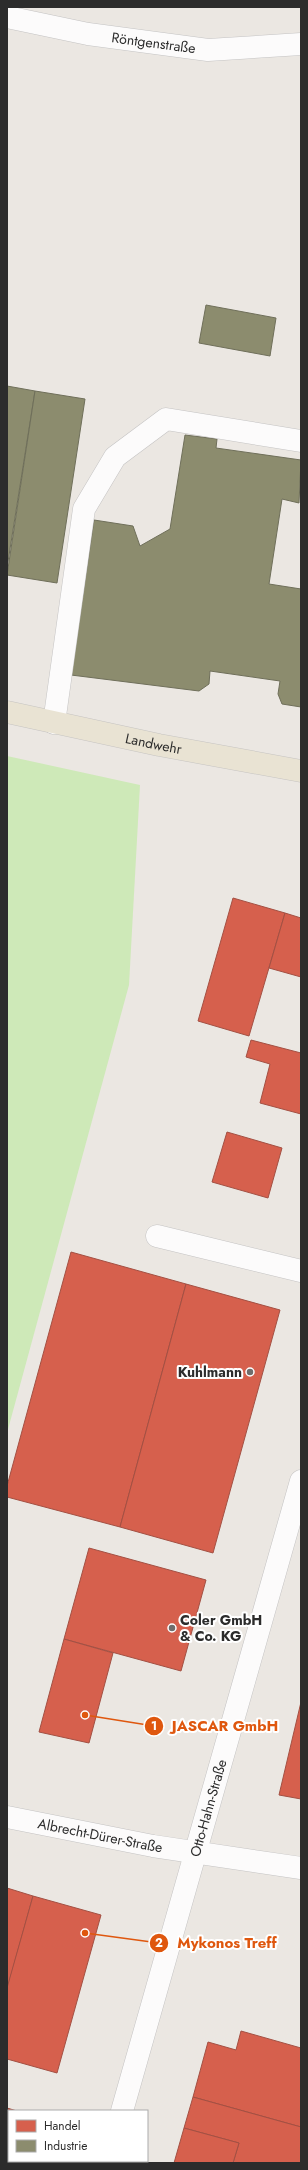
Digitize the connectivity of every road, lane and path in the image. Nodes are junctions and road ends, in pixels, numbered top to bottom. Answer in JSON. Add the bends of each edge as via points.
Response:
{"nodes":[{"id":1,"x":7,"y":17,"type":"edge"},
{"id":2,"x":301,"y":44,"type":"edge"},
{"id":3,"x":301,"y":441,"type":"edge"},
{"id":4,"x":7,"y":712,"type":"edge"},
{"id":5,"x":54,"y":722,"type":"junction"},
{"id":6,"x":301,"y":771,"type":"edge"},
{"id":7,"x":157,"y":1236,"type":"dead end"},
{"id":8,"x":301,"y":1271,"type":"edge"},
{"id":9,"x":301,"y":1481,"type":"edge"},
{"id":10,"x":7,"y":1817,"type":"edge"},
{"id":11,"x":194,"y":1852,"type":"junction"},
{"id":12,"x":301,"y":1868,"type":"edge"},
{"id":13,"x":122,"y":2110,"type":"edge"}],
"edges":[{"from":1,"to":2,"type":"street","name":"Röntgenstraße","via":[[88,34],[208,50]]},
{"from":3,"to":5,"type":"street","via":[[166,419],[115,457],[84,509]]},
{"from":4,"to":5,"type":"main road","name":"Landwehr"},
{"from":5,"to":6,"type":"main road","name":"Landwehr","via":[[159,745]]},
{"from":7,"to":8,"type":"street"},
{"from":9,"to":11,"type":"street","name":"Otto-Hahn-Straße"},
{"from":10,"to":11,"type":"street","name":"Albrecht-Dürer-Straße"},
{"from":11,"to":12,"type":"street","name":"Albrecht-Dürer-Straße"},
{"from":11,"to":13,"type":"street","name":"Otto-Hahn-Straße"}]}
